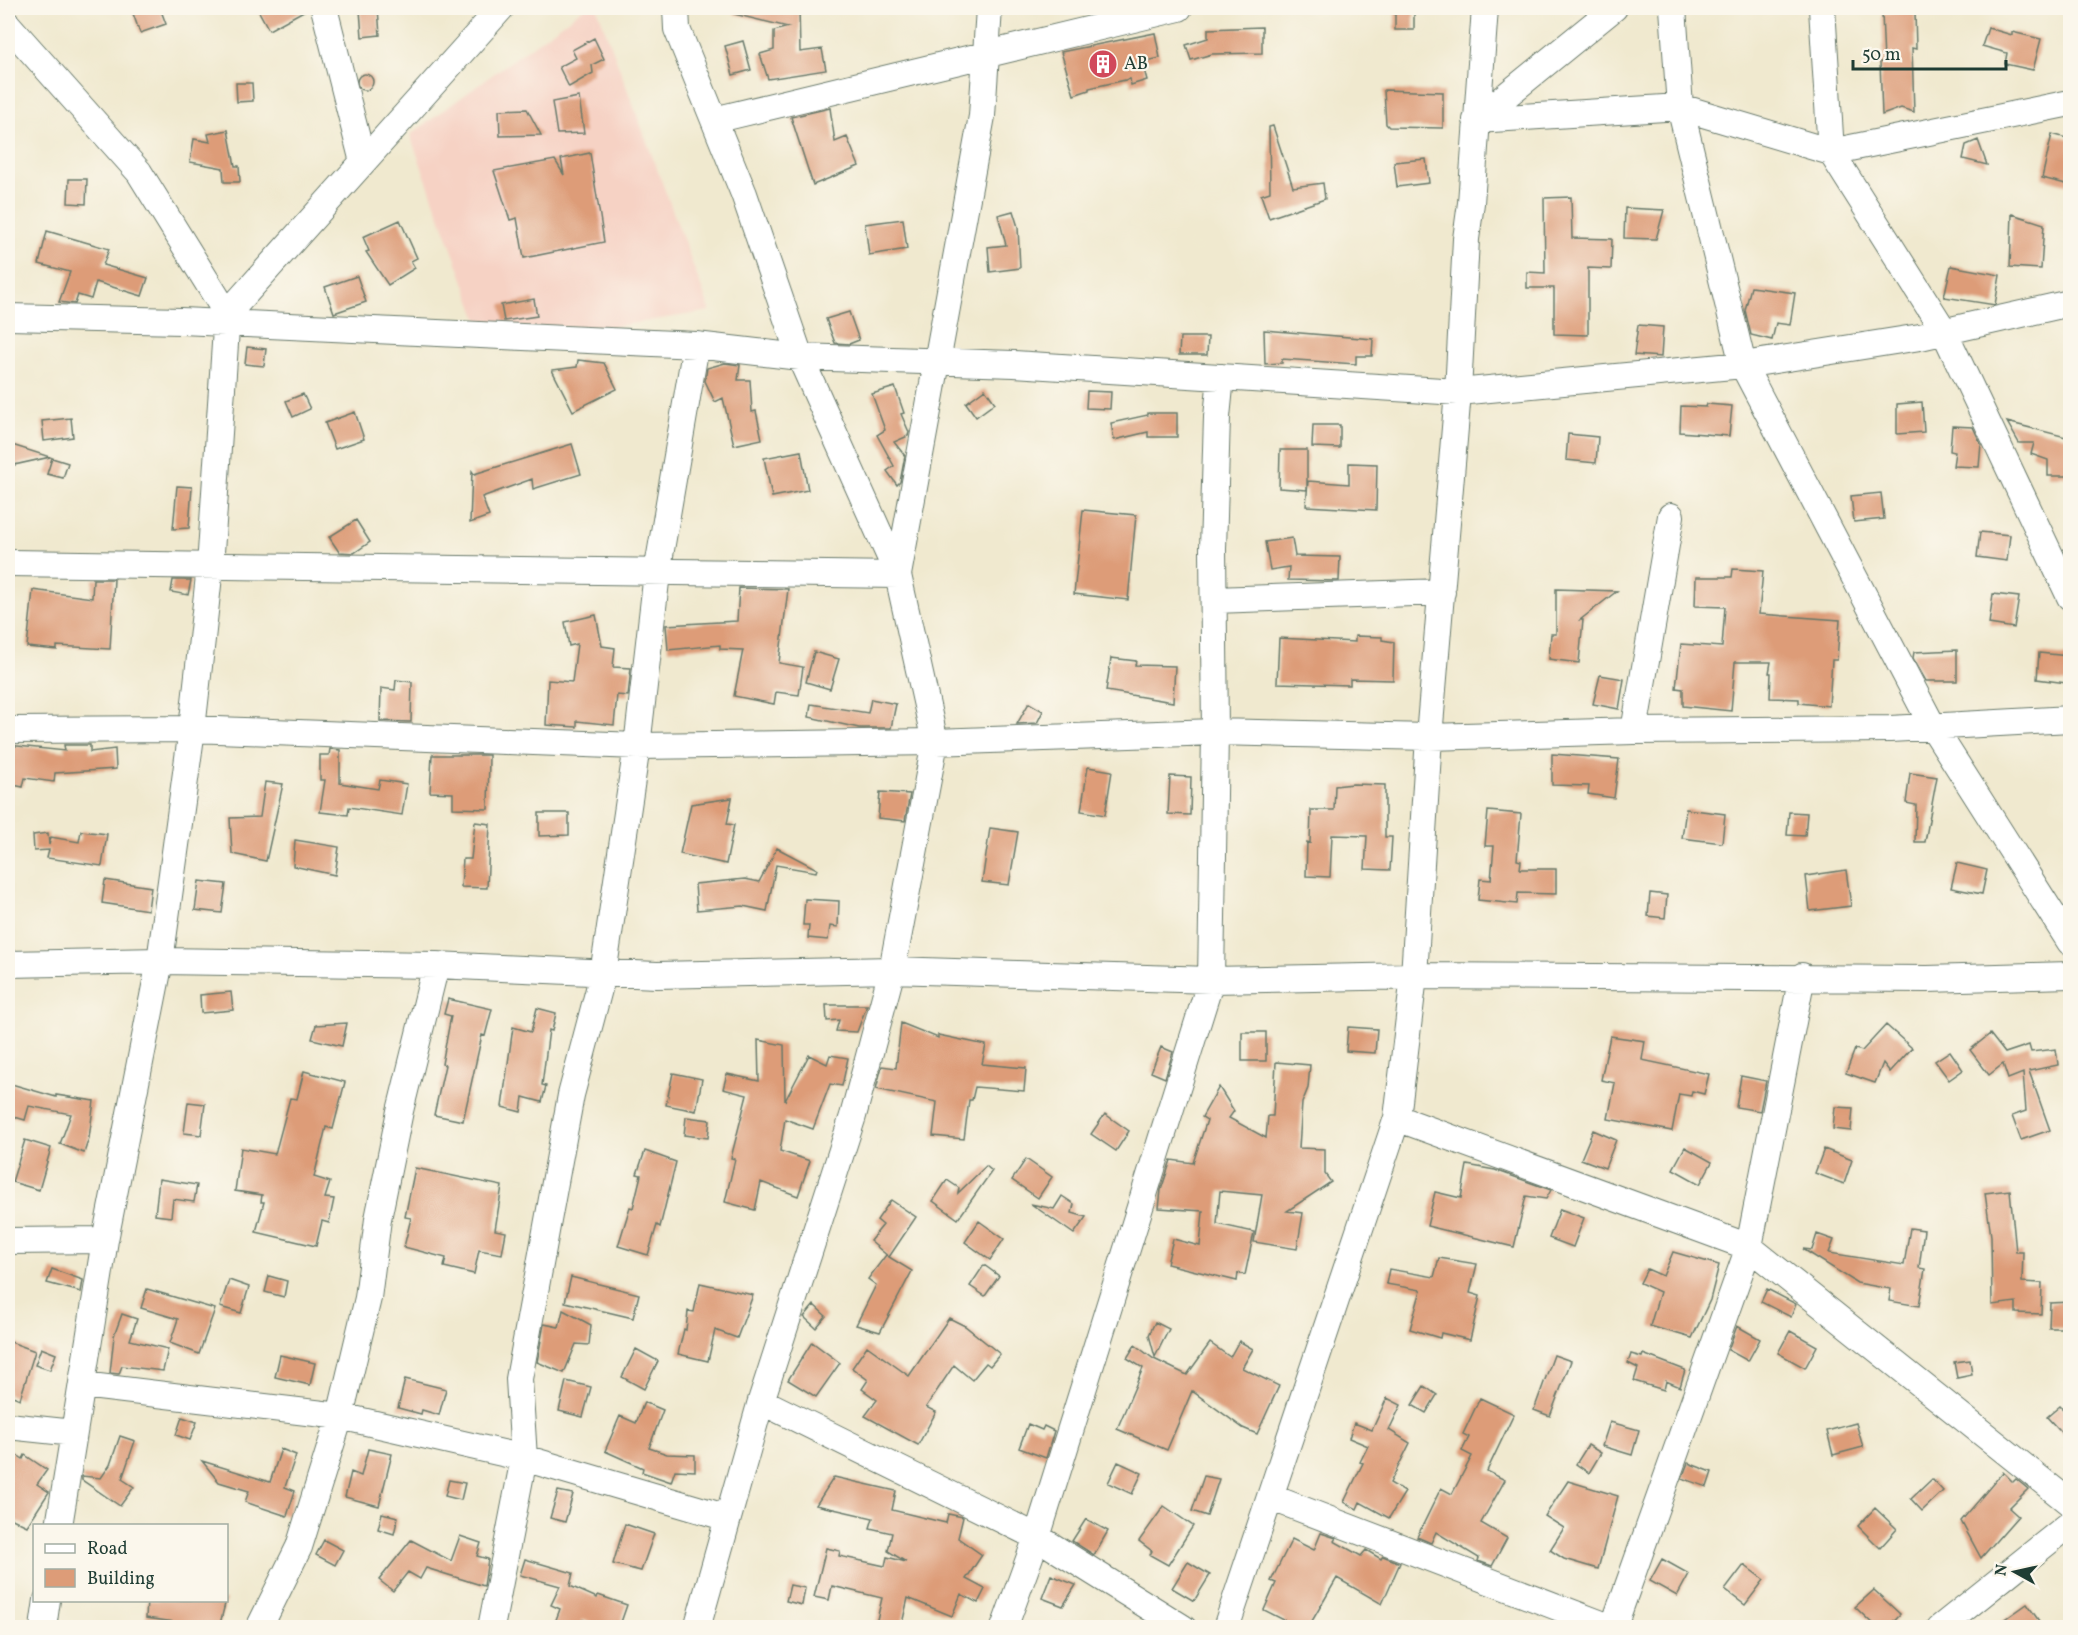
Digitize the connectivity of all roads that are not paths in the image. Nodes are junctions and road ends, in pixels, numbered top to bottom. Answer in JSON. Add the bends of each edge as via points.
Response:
{"nodes":[{"id":1,"x":324,"y":8,"type":"edge"},
{"id":2,"x":501,"y":8,"type":"edge"},
{"id":3,"x":657,"y":8,"type":"edge"},
{"id":4,"x":989,"y":8,"type":"edge"},
{"id":5,"x":1179,"y":8,"type":"edge"},
{"id":6,"x":1485,"y":8,"type":"edge"},
{"id":7,"x":1614,"y":8,"type":"edge"},
{"id":8,"x":1673,"y":8,"type":"edge"},
{"id":9,"x":1822,"y":8,"type":"edge"},
{"id":10,"x":676,"y":18,"type":"edge"},
{"id":11,"x":8,"y":25,"type":"edge"},
{"id":12,"x":986,"y":54,"type":"junction"},
{"id":13,"x":2070,"y":103,"type":"edge"},
{"id":14,"x":1680,"y":107,"type":"junction"},
{"id":15,"x":714,"y":120,"type":"junction"},
{"id":16,"x":1476,"y":120,"type":"junction"},
{"id":17,"x":1831,"y":152,"type":"junction"},
{"id":18,"x":363,"y":162,"type":"junction"},
{"id":19,"x":2070,"y":303,"type":"edge"},
{"id":20,"x":8,"y":316,"type":"edge"},
{"id":21,"x":227,"y":319,"type":"junction"},
{"id":22,"x":1944,"y":331,"type":"junction"},
{"id":23,"x":696,"y":345,"type":"junction"},
{"id":24,"x":800,"y":357,"type":"junction"},
{"id":25,"x":937,"y":361,"type":"junction"},
{"id":26,"x":1743,"y":364,"type":"junction"},
{"id":27,"x":1221,"y":377,"type":"junction"},
{"id":28,"x":1458,"y":392,"type":"junction"},
{"id":29,"x":1671,"y":516,"type":"dead end"},
{"id":30,"x":8,"y":563,"type":"edge"},
{"id":31,"x":210,"y":567,"type":"junction"},
{"id":32,"x":657,"y":573,"type":"junction"},
{"id":33,"x":898,"y":575,"type":"junction"},
{"id":34,"x":1442,"y":592,"type":"junction"},
{"id":35,"x":2070,"y":597,"type":"edge"},
{"id":36,"x":1214,"y":600,"type":"junction"},
{"id":37,"x":2070,"y":719,"type":"edge"},
{"id":38,"x":1933,"y":727,"type":"junction"},
{"id":39,"x":192,"y":729,"type":"junction"},
{"id":40,"x":8,"y":730,"type":"edge"},
{"id":41,"x":1634,"y":731,"type":"junction"},
{"id":42,"x":1215,"y":732,"type":"junction"},
{"id":43,"x":1429,"y":737,"type":"junction"},
{"id":44,"x":935,"y":742,"type":"junction"},
{"id":45,"x":637,"y":746,"type":"junction"},
{"id":46,"x":2070,"y":942,"type":"edge"},
{"id":47,"x":160,"y":961,"type":"junction"},
{"id":48,"x":8,"y":964,"type":"edge"},
{"id":49,"x":436,"y":966,"type":"junction"},
{"id":50,"x":892,"y":970,"type":"junction"},
{"id":51,"x":603,"y":974,"type":"junction"},
{"id":52,"x":2070,"y":975,"type":"edge"},
{"id":53,"x":1414,"y":976,"type":"junction"},
{"id":54,"x":1802,"y":976,"type":"junction"},
{"id":55,"x":1211,"y":980,"type":"junction"},
{"id":56,"x":1397,"y":1118,"type":"junction"},
{"id":57,"x":105,"y":1240,"type":"junction"},
{"id":58,"x":8,"y":1241,"type":"edge"},
{"id":59,"x":1749,"y":1247,"type":"junction"},
{"id":60,"x":81,"y":1384,"type":"junction"},
{"id":61,"x":761,"y":1401,"type":"junction"},
{"id":62,"x":340,"y":1416,"type":"junction"},
{"id":63,"x":8,"y":1426,"type":"edge"},
{"id":64,"x":74,"y":1433,"type":"junction"},
{"id":65,"x":524,"y":1458,"type":"junction"},
{"id":66,"x":1270,"y":1497,"type":"junction"},
{"id":67,"x":2070,"y":1503,"type":"edge"},
{"id":68,"x":728,"y":1518,"type":"junction"},
{"id":69,"x":59,"y":1524,"type":"edge"},
{"id":70,"x":2070,"y":1524,"type":"edge"},
{"id":71,"x":1037,"y":1537,"type":"junction"},
{"id":72,"x":47,"y":1602,"type":"edge"},
{"id":73,"x":43,"y":1628,"type":"edge"},
{"id":74,"x":259,"y":1628,"type":"edge"},
{"id":75,"x":491,"y":1628,"type":"edge"},
{"id":76,"x":697,"y":1628,"type":"edge"},
{"id":77,"x":1004,"y":1628,"type":"edge"},
{"id":78,"x":1183,"y":1628,"type":"edge"},
{"id":79,"x":1226,"y":1628,"type":"edge"},
{"id":80,"x":1613,"y":1628,"type":"edge"},
{"id":81,"x":1940,"y":1628,"type":"edge"}],
"edges":[{"from":1,"to":18,"type":"street"},
{"from":2,"to":18,"type":"street"},
{"from":3,"to":10,"type":"street"},
{"from":4,"to":12,"type":"street"},
{"from":5,"to":12,"type":"street"},
{"from":6,"to":16,"type":"street"},
{"from":7,"to":16,"type":"street"},
{"from":8,"to":14,"type":"street"},
{"from":9,"to":17,"type":"street"},
{"from":10,"to":15,"type":"street"},
{"from":11,"to":21,"type":"street","via":[[139,172]]},
{"from":12,"to":15,"type":"street"},
{"from":12,"to":25,"type":"street","via":[[982,116]]},
{"from":13,"to":17,"type":"street"},
{"from":14,"to":16,"type":"street"},
{"from":14,"to":17,"type":"street"},
{"from":14,"to":26,"type":"street"},
{"from":15,"to":24,"type":"street"},
{"from":16,"to":28,"type":"street"},
{"from":17,"to":22,"type":"street"},
{"from":18,"to":21,"type":"street"},
{"from":19,"to":22,"type":"street"},
{"from":20,"to":21,"type":"street"},
{"from":21,"to":23,"type":"street"},
{"from":21,"to":31,"type":"street"},
{"from":22,"to":26,"type":"street"},
{"from":22,"to":35,"type":"street"},
{"from":23,"to":24,"type":"street"},
{"from":23,"to":32,"type":"street"},
{"from":24,"to":25,"type":"street"},
{"from":24,"to":33,"type":"street"},
{"from":25,"to":27,"type":"street"},
{"from":25,"to":33,"type":"street"},
{"from":26,"to":28,"type":"street"},
{"from":26,"to":38,"type":"street"},
{"from":27,"to":28,"type":"street"},
{"from":27,"to":36,"type":"street"},
{"from":28,"to":34,"type":"street"},
{"from":29,"to":41,"type":"street"},
{"from":30,"to":31,"type":"street"},
{"from":31,"to":32,"type":"street"},
{"from":31,"to":39,"type":"street"},
{"from":32,"to":33,"type":"street"},
{"from":32,"to":45,"type":"street"},
{"from":33,"to":44,"type":"street"},
{"from":34,"to":36,"type":"street"},
{"from":34,"to":43,"type":"street"},
{"from":36,"to":42,"type":"street"},
{"from":37,"to":38,"type":"street"},
{"from":38,"to":41,"type":"street"},
{"from":38,"to":46,"type":"street"},
{"from":39,"to":40,"type":"street"},
{"from":39,"to":45,"type":"street"},
{"from":39,"to":47,"type":"street"},
{"from":41,"to":43,"type":"street"},
{"from":42,"to":43,"type":"street"},
{"from":42,"to":44,"type":"street"},
{"from":42,"to":55,"type":"street"},
{"from":43,"to":53,"type":"street"},
{"from":44,"to":45,"type":"street"},
{"from":44,"to":50,"type":"street"},
{"from":45,"to":51,"type":"street"},
{"from":47,"to":48,"type":"street"},
{"from":47,"to":49,"type":"street"},
{"from":47,"to":57,"type":"street"},
{"from":49,"to":51,"type":"street"},
{"from":49,"to":62,"type":"street","via":[[400,1111],[378,1219],[368,1298]]},
{"from":50,"to":51,"type":"street"},
{"from":50,"to":55,"type":"street"},
{"from":50,"to":61,"type":"street","via":[[853,1116]]},
{"from":51,"to":65,"type":"street","via":[[571,1095],[519,1379]]},
{"from":52,"to":54,"type":"street","via":[[1927,979]]},
{"from":53,"to":54,"type":"street"},
{"from":53,"to":55,"type":"street"},
{"from":53,"to":56,"type":"street"},
{"from":54,"to":59,"type":"street"},
{"from":55,"to":71,"type":"street"},
{"from":56,"to":59,"type":"street"},
{"from":56,"to":66,"type":"street"},
{"from":57,"to":58,"type":"street"},
{"from":57,"to":60,"type":"street"},
{"from":59,"to":67,"type":"street"},
{"from":59,"to":80,"type":"street"},
{"from":60,"to":62,"type":"street"},
{"from":60,"to":64,"type":"street"},
{"from":61,"to":68,"type":"street"},
{"from":61,"to":71,"type":"street"},
{"from":62,"to":65,"type":"street"},
{"from":62,"to":74,"type":"street","via":[[299,1546]]},
{"from":63,"to":64,"type":"street"},
{"from":64,"to":69,"type":"street"},
{"from":65,"to":68,"type":"street"},
{"from":65,"to":75,"type":"street"},
{"from":66,"to":79,"type":"street"},
{"from":66,"to":80,"type":"street"},
{"from":68,"to":76,"type":"street"},
{"from":70,"to":81,"type":"street"},
{"from":71,"to":77,"type":"street"},
{"from":71,"to":78,"type":"street"},
{"from":72,"to":73,"type":"street"}]}
